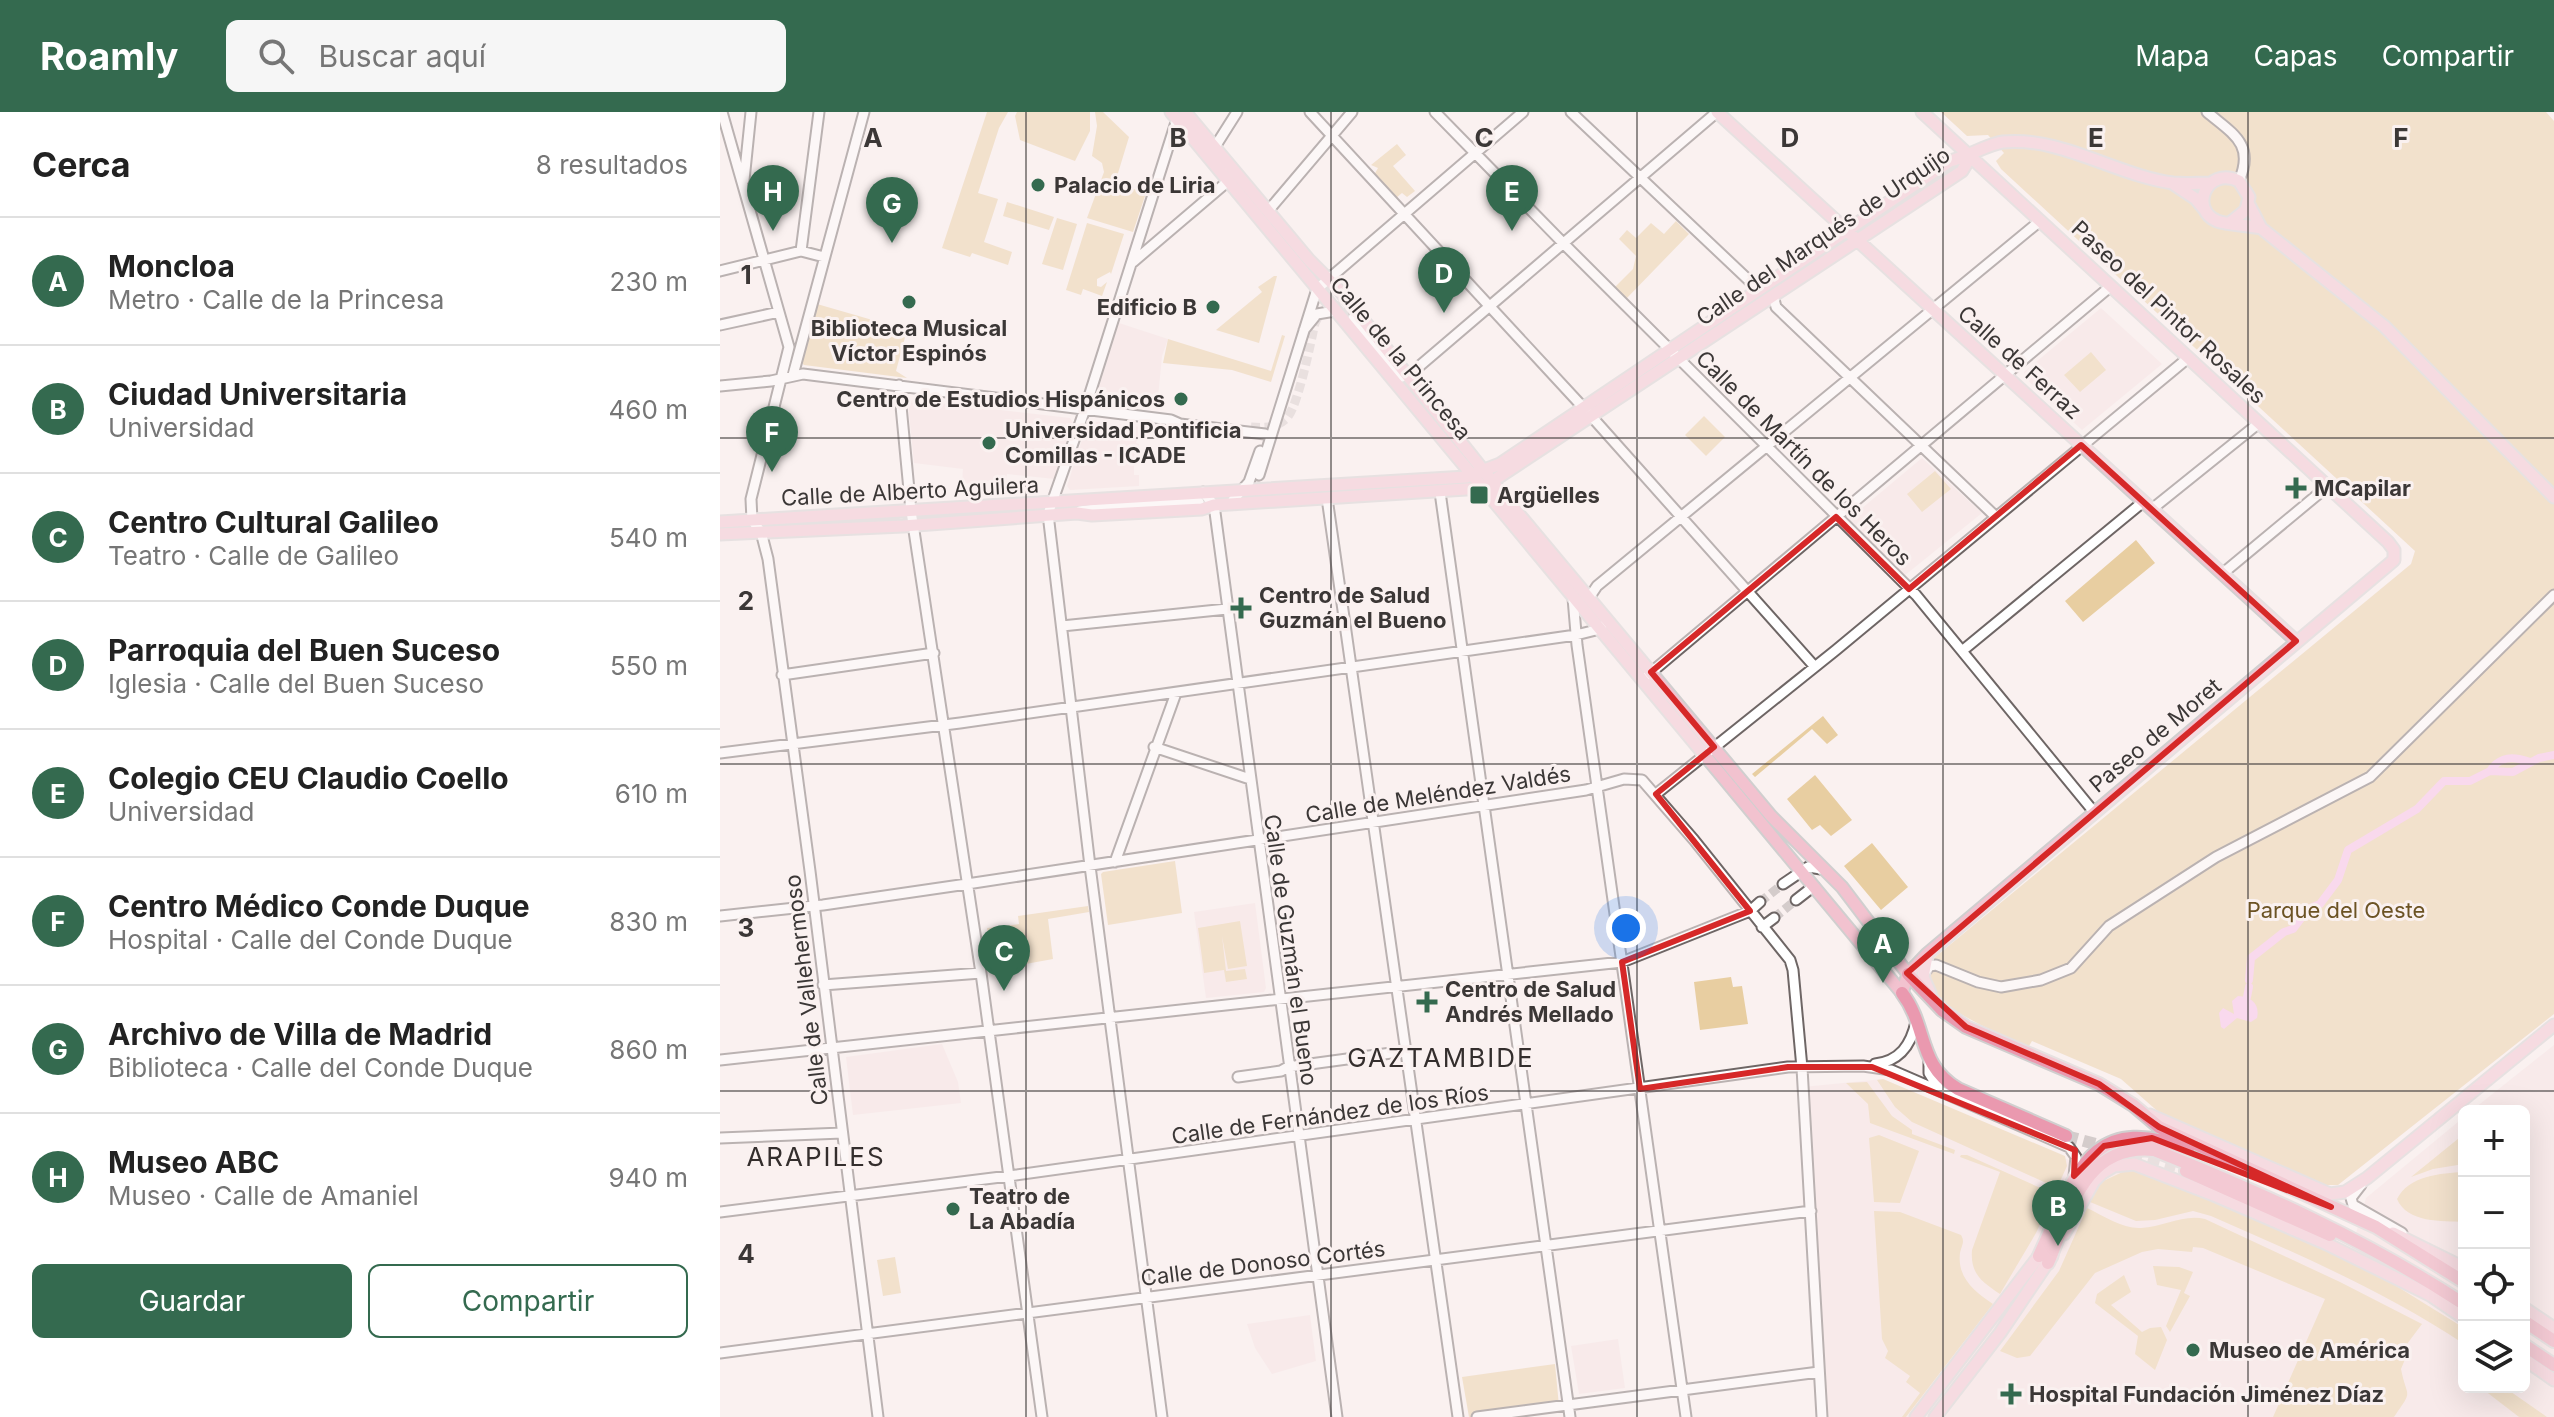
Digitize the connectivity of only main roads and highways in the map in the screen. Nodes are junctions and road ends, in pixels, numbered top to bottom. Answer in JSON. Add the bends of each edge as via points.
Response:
{"nodes":[{"id":1,"x":1717,"y":112,"type":"edge"},
{"id":2,"x":1922,"y":112,"type":"edge"},
{"id":3,"x":1178,"y":114,"type":"edge"},
{"id":4,"x":1971,"y":156,"type":"junction"},
{"id":5,"x":2172,"y":183,"type":"junction"},
{"id":6,"x":2211,"y":183,"type":"junction"},
{"id":7,"x":2248,"y":203,"type":"junction"},
{"id":8,"x":2206,"y":211,"type":"junction"},
{"id":9,"x":2231,"y":222,"type":"junction"},
{"id":10,"x":2261,"y":228,"type":"junction"},
{"id":11,"x":1845,"y":230,"type":"junction"},
{"id":12,"x":1856,"y":240,"type":"junction"},
{"id":13,"x":1587,"y":412,"type":"junction"},
{"id":14,"x":1479,"y":474,"type":"junction"},
{"id":15,"x":1488,"y":485,"type":"junction"},
{"id":16,"x":2554,"y":497,"type":"edge"},
{"id":17,"x":1050,"y":509,"type":"junction"},
{"id":18,"x":720,"y":522,"type":"edge"},
{"id":19,"x":720,"y":534,"type":"edge"},
{"id":20,"x":2388,"y":542,"type":"joint"},
{"id":21,"x":1603,"y":625,"type":"junction"},
{"id":22,"x":2296,"y":641,"type":"junction"},
{"id":23,"x":1710,"y":751,"type":"junction"},
{"id":24,"x":1927,"y":954,"type":"junction"},
{"id":25,"x":1908,"y":974,"type":"junction"},
{"id":26,"x":1902,"y":993,"type":"junction"},
{"id":27,"x":1933,"y":1001,"type":"junction"},
{"id":28,"x":2554,"y":1025,"type":"edge"},
{"id":29,"x":2133,"y":1105,"type":"junction"},
{"id":30,"x":2066,"y":1136,"type":"tunnel mouth"},
{"id":31,"x":2176,"y":1166,"type":"tunnel mouth"},
{"id":32,"x":2331,"y":1207,"type":"junction"},
{"id":33,"x":2376,"y":1227,"type":"junction"},
{"id":34,"x":2043,"y":1259,"type":"junction"},
{"id":35,"x":2388,"y":1264,"type":"junction"},
{"id":36,"x":2458,"y":1265,"type":"edge"},
{"id":37,"x":2458,"y":1278,"type":"edge"},
{"id":38,"x":2450,"y":1295,"type":"junction"},
{"id":39,"x":2434,"y":1297,"type":"junction"},
{"id":40,"x":2458,"y":1300,"type":"edge"},
{"id":41,"x":2530,"y":1312,"type":"edge"},
{"id":42,"x":2458,"y":1314,"type":"edge"},
{"id":43,"x":2530,"y":1325,"type":"edge"},
{"id":44,"x":2554,"y":1328,"type":"edge"},
{"id":45,"x":2000,"y":1333,"type":"junction"},
{"id":46,"x":2554,"y":1341,"type":"edge"},
{"id":47,"x":2530,"y":1349,"type":"edge"},
{"id":48,"x":2530,"y":1363,"type":"edge"},
{"id":49,"x":2554,"y":1365,"type":"edge"},
{"id":50,"x":2554,"y":1380,"type":"edge"},
{"id":51,"x":1916,"y":1417,"type":"edge"},
{"id":52,"x":1925,"y":1417,"type":"edge"},
{"id":53,"x":1935,"y":1417,"type":"edge"},
{"id":54,"x":1943,"y":1417,"type":"edge"}],
"edges":[{"from":1,"to":11,"type":"main road","name":"Calle de Ferraz"},
{"from":2,"to":4,"type":"main road","name":"Paseo del Pintor Rosales"},
{"from":3,"to":14,"type":"main road","name":"Calle de la Princesa","via":[[1227,182]]},
{"from":3,"to":14,"type":"main road","name":"Calle de la Princesa","via":[[1215,148],[1329,278],[1409,375]]},
{"from":4,"to":5,"type":"main road","via":[[2003,142],[2044,145]]},
{"from":4,"to":11,"type":"main road","name":"Calle del Marqués de Urquijo","via":[[1941,166]]},
{"from":4,"to":12,"type":"main road","name":"Calle del Marqués de Urquijo","via":[[1962,171]]},
{"from":4,"to":20,"type":"main road","name":"Paseo del Pintor Rosales"},
{"from":5,"to":6,"type":"main road"},
{"from":5,"to":8,"type":"main road"},
{"from":6,"to":7,"type":"main road","via":[[2224,177],[2239,181]]},
{"from":6,"to":8,"type":"main road","via":[[2203,196]]},
{"from":7,"to":9,"type":"main road","via":[[2243,215]]},
{"from":7,"to":10,"type":"main road"},
{"from":8,"to":9,"type":"main road","via":[[2217,221]]},
{"from":9,"to":10,"type":"main road"},
{"from":10,"to":16,"type":"main road","via":[[2384,326]]},
{"from":11,"to":12,"type":"main road","name":"Calle de Ferraz"},
{"from":11,"to":13,"type":"main road","name":"Calle del Marqués de Urquijo"},
{"from":12,"to":13,"type":"main road","name":"Calle del Marqués de Urquijo","via":[[1679,358]]},
{"from":12,"to":22,"type":"main road","name":"Calle de Ferraz"},
{"from":13,"to":14,"type":"main road","name":"Calle del Marqués de Urquijo"},
{"from":13,"to":15,"type":"main road","name":"Calle del Marqués de Urquijo"},
{"from":14,"to":15,"type":"main road","name":"Calle de la Princesa"},
{"from":14,"to":17,"type":"main road","name":"Calle de Alberto Aguilera","via":[[1260,482],[1201,497]]},
{"from":15,"to":17,"type":"main road","name":"Calle de Alberto Aguilera","via":[[1202,509],[1092,515]]},
{"from":15,"to":21,"type":"main road","name":"Calle de la Princesa","via":[[1573,598]]},
{"from":15,"to":21,"type":"main road","name":"Calle de la Princesa","via":[[1589,598]]},
{"from":17,"to":18,"type":"main road","name":"Calle de Alberto Aguilera"},
{"from":17,"to":19,"type":"main road","name":"Calle de Alberto Aguilera","via":[[914,525]]},
{"from":20,"to":22,"type":"main road","name":"Paseo de Moret","via":[[2394,560]]},
{"from":21,"to":23,"type":"main road","name":"Calle de la Princesa"},
{"from":22,"to":24,"type":"main road","name":"Paseo de Moret"},
{"from":23,"to":25,"type":"main road","name":"Calle de la Princesa","via":[[1842,887]]},
{"from":23,"to":26,"type":"main road","name":"Calle de la Princesa"},
{"from":24,"to":25,"type":"main road","name":"Paseo de Moret"},
{"from":24,"to":27,"type":"main road","via":[[1923,974]]},
{"from":25,"to":26,"type":"main road"},
{"from":25,"to":27,"type":"highway"},
{"from":26,"to":30,"type":"highway","name":"Calle de la Princesa","via":[[1917,1018],[1929,1061],[1942,1079]]},
{"from":27,"to":29,"type":"highway","via":[[1966,1027],[2099,1084]]},
{"from":28,"to":29,"type":"main road","via":[[2345,1192],[2330,1194]]},
{"from":29,"to":32,"type":"highway","via":[[2159,1127]]},
{"from":31,"to":35,"type":"highway"},
{"from":32,"to":33,"type":"highway"},
{"from":32,"to":34,"type":"highway","via":[[2186,1148],[2134,1136],[2104,1146],[2074,1176]]},
{"from":33,"to":36,"type":"main road"},
{"from":33,"to":37,"type":"highway"},
{"from":34,"to":38,"type":"highway","via":[[2089,1174],[2109,1157],[2133,1149],[2154,1150],[2329,1225]]},
{"from":34,"to":39,"type":"main road","via":[[2094,1181],[2114,1166],[2134,1164],[2327,1244]]},
{"from":34,"to":45,"type":"main road"},
{"from":34,"to":51,"type":"main road"},
{"from":34,"to":52,"type":"main road"},
{"from":35,"to":38,"type":"highway"},
{"from":35,"to":39,"type":"main road"},
{"from":38,"to":40,"type":"highway"},
{"from":39,"to":42,"type":"main road"},
{"from":41,"to":44,"type":"main road"},
{"from":43,"to":46,"type":"highway"},
{"from":45,"to":53,"type":"main road"},
{"from":45,"to":54,"type":"main road","via":[[1991,1354]]},
{"from":47,"to":49,"type":"highway"},
{"from":48,"to":50,"type":"main road"}]}
